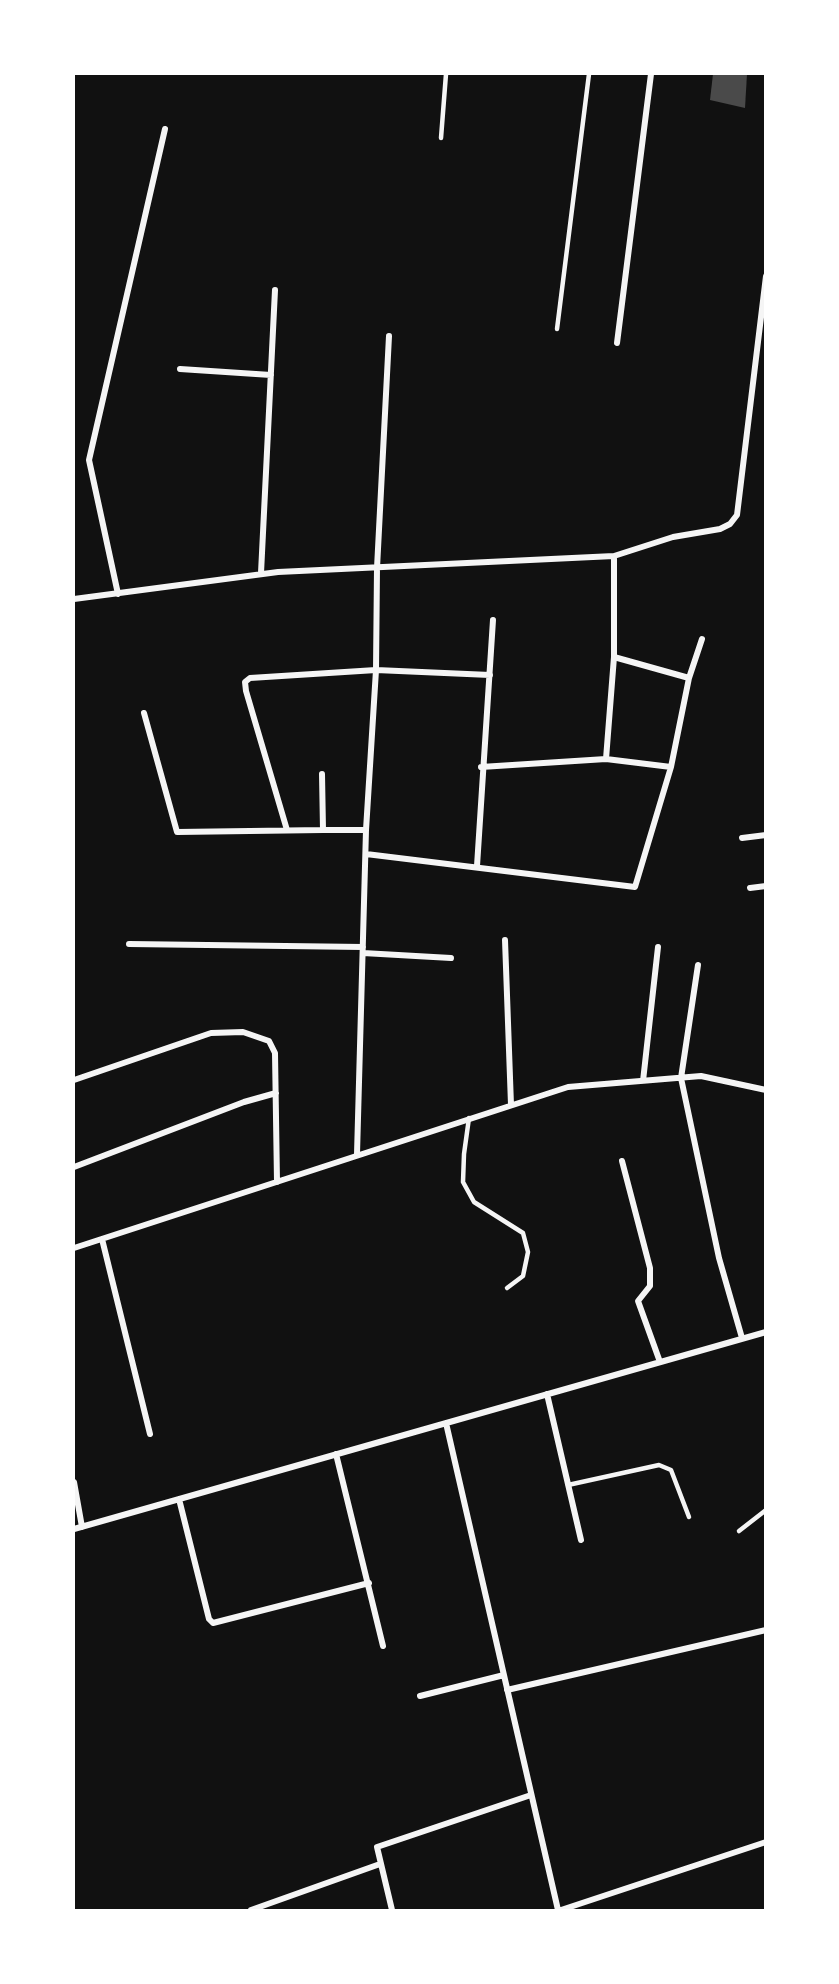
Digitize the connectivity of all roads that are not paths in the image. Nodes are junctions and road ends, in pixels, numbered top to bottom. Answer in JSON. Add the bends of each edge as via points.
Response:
{"nodes":[{"id":1,"x":446,"y":74,"type":"edge"},
{"id":2,"x":589,"y":74,"type":"edge"},
{"id":3,"x":651,"y":74,"type":"edge"},
{"id":4,"x":165,"y":129,"type":"dead end"},
{"id":5,"x":441,"y":138,"type":"dead end"},
{"id":6,"x":765,"y":276,"type":"edge"},
{"id":7,"x":275,"y":290,"type":"dead end"},
{"id":8,"x":557,"y":329,"type":"dead end"},
{"id":9,"x":389,"y":336,"type":"dead end"},
{"id":10,"x":616,"y":343,"type":"dead end"},
{"id":11,"x":180,"y":369,"type":"dead end"},
{"id":12,"x":271,"y":375,"type":"junction"},
{"id":13,"x":614,"y":556,"type":"junction"},
{"id":14,"x":377,"y":568,"type":"junction"},
{"id":15,"x":261,"y":573,"type":"junction"},
{"id":16,"x":118,"y":594,"type":"junction"},
{"id":17,"x":74,"y":599,"type":"edge"},
{"id":18,"x":493,"y":620,"type":"dead end"},
{"id":19,"x":702,"y":639,"type":"dead end"},
{"id":20,"x":614,"y":657,"type":"junction"},
{"id":21,"x":376,"y":670,"type":"junction"},
{"id":22,"x":490,"y":675,"type":"junction"},
{"id":23,"x":689,"y":678,"type":"junction"},
{"id":24,"x":144,"y":713,"type":"dead end"},
{"id":25,"x":606,"y":759,"type":"junction"},
{"id":26,"x":481,"y":766,"type":"junction"},
{"id":27,"x":671,"y":767,"type":"junction"},
{"id":28,"x":322,"y":774,"type":"dead end"},
{"id":29,"x":287,"y":830,"type":"junction"},
{"id":30,"x":323,"y":830,"type":"junction"},
{"id":31,"x":366,"y":830,"type":"junction"},
{"id":32,"x":765,"y":835,"type":"edge"},
{"id":33,"x":742,"y":838,"type":"dead end"},
{"id":34,"x":366,"y":854,"type":"junction"},
{"id":35,"x":477,"y":866,"type":"junction"},
{"id":36,"x":765,"y":886,"type":"edge"},
{"id":37,"x":750,"y":888,"type":"dead end"},
{"id":38,"x":505,"y":940,"type":"dead end"},
{"id":39,"x":129,"y":944,"type":"dead end"},
{"id":40,"x":658,"y":947,"type":"dead end"},
{"id":41,"x":363,"y":950,"type":"junction"},
{"id":42,"x":451,"y":958,"type":"dead end"},
{"id":43,"x":698,"y":965,"type":"dead end"},
{"id":44,"x":681,"y":1078,"type":"junction"},
{"id":45,"x":74,"y":1080,"type":"edge"},
{"id":46,"x":642,"y":1081,"type":"junction"},
{"id":47,"x":765,"y":1090,"type":"edge"},
{"id":48,"x":276,"y":1093,"type":"junction"},
{"id":49,"x":511,"y":1105,"type":"junction"},
{"id":50,"x":469,"y":1118,"type":"junction"},
{"id":51,"x":357,"y":1154,"type":"junction"},
{"id":52,"x":622,"y":1161,"type":"dead end"},
{"id":53,"x":74,"y":1167,"type":"edge"},
{"id":54,"x":277,"y":1182,"type":"junction"},
{"id":55,"x":102,"y":1239,"type":"junction"},
{"id":56,"x":74,"y":1248,"type":"edge"},
{"id":57,"x":507,"y":1288,"type":"dead end"},
{"id":58,"x":765,"y":1332,"type":"edge"},
{"id":59,"x":742,"y":1338,"type":"junction"},
{"id":60,"x":660,"y":1362,"type":"junction"},
{"id":61,"x":547,"y":1394,"type":"junction"},
{"id":62,"x":446,"y":1423,"type":"junction"},
{"id":63,"x":150,"y":1434,"type":"dead end"},
{"id":64,"x":336,"y":1454,"type":"junction"},
{"id":65,"x":74,"y":1482,"type":"edge"},
{"id":66,"x":568,"y":1485,"type":"junction"},
{"id":67,"x":179,"y":1499,"type":"junction"},
{"id":68,"x":765,"y":1510,"type":"edge"},
{"id":69,"x":689,"y":1517,"type":"dead end"},
{"id":70,"x":82,"y":1527,"type":"junction"},
{"id":71,"x":74,"y":1529,"type":"edge"},
{"id":72,"x":739,"y":1531,"type":"dead end"},
{"id":73,"x":581,"y":1540,"type":"dead end"},
{"id":74,"x":369,"y":1583,"type":"junction"},
{"id":75,"x":765,"y":1630,"type":"edge"},
{"id":76,"x":384,"y":1646,"type":"dead end"},
{"id":77,"x":504,"y":1675,"type":"junction"},
{"id":78,"x":507,"y":1690,"type":"junction"},
{"id":79,"x":420,"y":1696,"type":"dead end"},
{"id":80,"x":531,"y":1795,"type":"junction"},
{"id":81,"x":765,"y":1842,"type":"edge"},
{"id":82,"x":380,"y":1864,"type":"junction"},
{"id":83,"x":250,"y":1911,"type":"edge"},
{"id":84,"x":392,"y":1911,"type":"edge"},
{"id":85,"x":559,"y":1911,"type":"edge"}],
"edges":[{"from":1,"to":5,"type":"lane"},
{"from":2,"to":8,"type":"lane"},
{"from":3,"to":10,"type":"street"},
{"from":4,"to":16,"type":"street","via":[[89,460]]},
{"from":6,"to":13,"type":"street","via":[[737,515],[720,529],[673,537]]},
{"from":7,"to":12,"type":"street"},
{"from":9,"to":14,"type":"street"},
{"from":11,"to":12,"type":"street"},
{"from":12,"to":15,"type":"street"},
{"from":13,"to":14,"type":"street"},
{"from":13,"to":20,"type":"street"},
{"from":14,"to":15,"type":"street"},
{"from":14,"to":21,"type":"street"},
{"from":15,"to":16,"type":"street"},
{"from":16,"to":17,"type":"street"},
{"from":18,"to":22,"type":"street"},
{"from":19,"to":23,"type":"street"},
{"from":20,"to":23,"type":"street"},
{"from":20,"to":25,"type":"street"},
{"from":21,"to":22,"type":"street"},
{"from":21,"to":29,"type":"street","via":[[250,678],[245,682]]},
{"from":21,"to":31,"type":"street"},
{"from":22,"to":26,"type":"street"},
{"from":23,"to":27,"type":"street"},
{"from":24,"to":29,"type":"street","via":[[177,832]]},
{"from":25,"to":26,"type":"street"},
{"from":25,"to":27,"type":"street"},
{"from":26,"to":35,"type":"street"},
{"from":27,"to":35,"type":"street","via":[[635,887]]},
{"from":28,"to":30,"type":"street"},
{"from":29,"to":30,"type":"street"},
{"from":30,"to":31,"type":"street"},
{"from":31,"to":34,"type":"street"},
{"from":32,"to":33,"type":"street"},
{"from":34,"to":35,"type":"street"},
{"from":34,"to":41,"type":"street"},
{"from":36,"to":37,"type":"street"},
{"from":38,"to":49,"type":"street"},
{"from":39,"to":41,"type":"street"},
{"from":40,"to":46,"type":"street"},
{"from":41,"to":42,"type":"street"},
{"from":41,"to":51,"type":"street"},
{"from":43,"to":44,"type":"street"},
{"from":44,"to":46,"type":"street"},
{"from":44,"to":47,"type":"street","via":[[701,1076]]},
{"from":44,"to":59,"type":"street","via":[[719,1258]]},
{"from":45,"to":48,"type":"street","via":[[211,1034],[243,1032],[270,1041],[275,1053]]},
{"from":46,"to":49,"type":"street","via":[[568,1087]]},
{"from":48,"to":53,"type":"street"},
{"from":48,"to":54,"type":"street"},
{"from":49,"to":50,"type":"street"},
{"from":50,"to":51,"type":"street"},
{"from":50,"to":57,"type":"lane","via":[[463,1182],[474,1202],[523,1233],[528,1252],[523,1276]]},
{"from":51,"to":54,"type":"street"},
{"from":52,"to":60,"type":"street","via":[[650,1268],[650,1286],[638,1301]]},
{"from":54,"to":55,"type":"street"},
{"from":55,"to":56,"type":"street"},
{"from":55,"to":63,"type":"street"},
{"from":58,"to":59,"type":"street"},
{"from":59,"to":60,"type":"street"},
{"from":60,"to":61,"type":"street"},
{"from":61,"to":62,"type":"street"},
{"from":61,"to":66,"type":"street"},
{"from":62,"to":64,"type":"street"},
{"from":62,"to":77,"type":"street"},
{"from":64,"to":67,"type":"street"},
{"from":64,"to":74,"type":"street"},
{"from":65,"to":70,"type":"street"},
{"from":66,"to":69,"type":"lane","via":[[659,1465],[671,1470]]},
{"from":66,"to":73,"type":"street"},
{"from":67,"to":70,"type":"street"},
{"from":67,"to":74,"type":"street","via":[[213,1623]]},
{"from":68,"to":72,"type":"lane"},
{"from":70,"to":71,"type":"street"},
{"from":74,"to":76,"type":"street"},
{"from":75,"to":78,"type":"street"},
{"from":77,"to":78,"type":"street"},
{"from":77,"to":79,"type":"street"},
{"from":78,"to":80,"type":"street"},
{"from":80,"to":82,"type":"street","via":[[383,1844],[377,1847]]},
{"from":80,"to":85,"type":"street"},
{"from":81,"to":85,"type":"street"},
{"from":82,"to":83,"type":"street"},
{"from":82,"to":84,"type":"street"}]}
